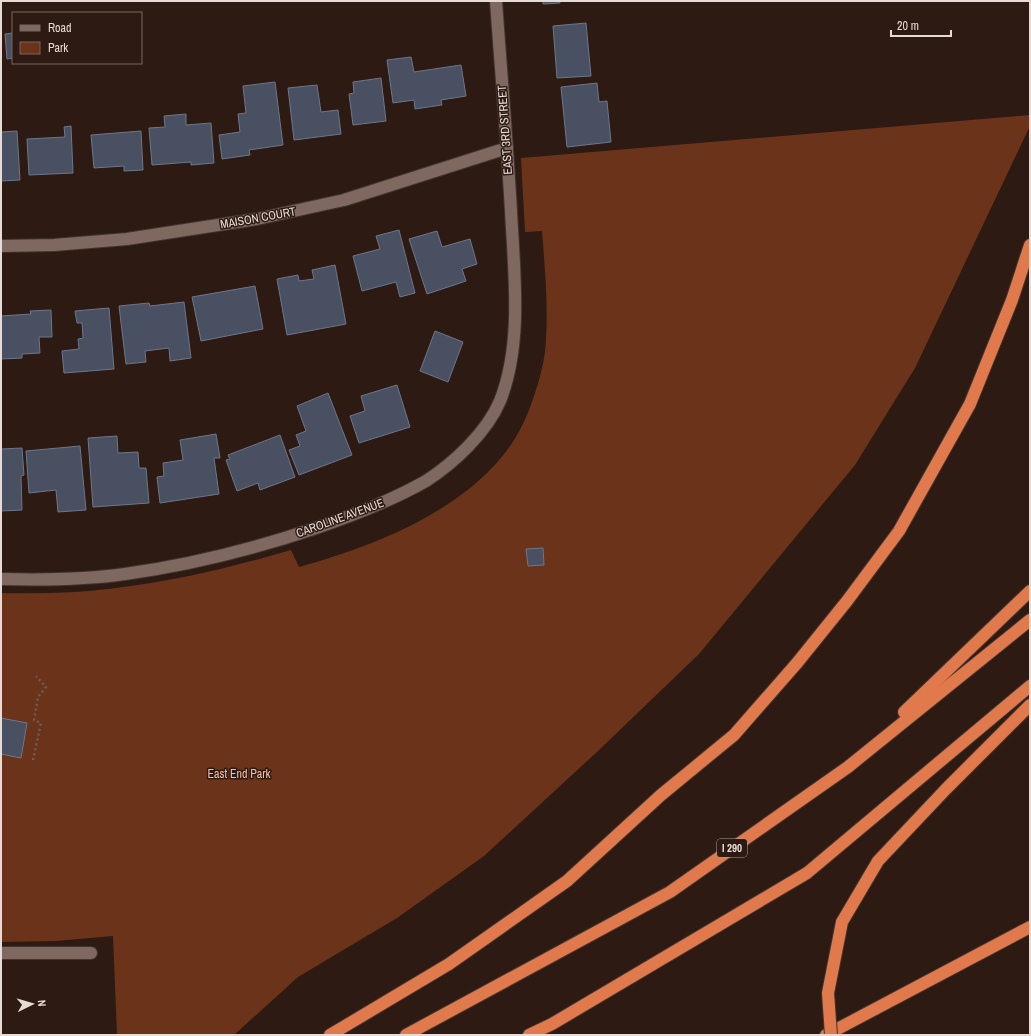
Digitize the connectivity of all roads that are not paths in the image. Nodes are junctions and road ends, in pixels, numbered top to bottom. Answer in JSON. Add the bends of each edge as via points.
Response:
{"nodes":[{"id":1,"x":496,"y":1,"type":"edge"},
{"id":2,"x":507,"y":148,"type":"junction"},
{"id":3,"x":1030,"y":245,"type":"edge"},
{"id":4,"x":1,"y":246,"type":"edge"},
{"id":5,"x":513,"y":260,"type":"joint"},
{"id":6,"x":1,"y":579,"type":"edge"},
{"id":7,"x":1030,"y":591,"type":"edge"},
{"id":8,"x":1030,"y":620,"type":"edge"},
{"id":9,"x":1030,"y":686,"type":"edge"},
{"id":10,"x":1030,"y":705,"type":"edge"},
{"id":11,"x":848,"y":767,"type":"junction"},
{"id":12,"x":1030,"y":927,"type":"edge"},
{"id":13,"x":1,"y":953,"type":"edge"},
{"id":14,"x":91,"y":953,"type":"dead end"},
{"id":15,"x":330,"y":1035,"type":"edge"},
{"id":16,"x":406,"y":1035,"type":"edge"},
{"id":17,"x":529,"y":1035,"type":"edge"},
{"id":18,"x":826,"y":1035,"type":"edge"},
{"id":19,"x":831,"y":1035,"type":"edge"}],
"edges":[{"from":1,"to":2,"type":"street","name":"EAST 3RD STREET"},
{"from":2,"to":4,"type":"street","name":"MAISON COURT","via":[[344,200],[257,219],[127,239]]},
{"from":2,"to":5,"type":"street","name":"EAST 3RD STREET"},
{"from":3,"to":15,"type":"highway","via":[[1012,300],[970,404],[899,530],[847,601],[734,735],[661,795],[567,881],[449,964]]},
{"from":5,"to":6,"type":"street","name":"CAROLINE AVENUE","via":[[516,317],[510,364],[500,402],[484,429],[457,457],[428,480],[393,499],[343,519],[218,557],[123,574],[28,580]]},
{"from":7,"to":11,"type":"highway"},
{"from":8,"to":11,"type":"highway","number":"I 290"},
{"from":9,"to":17,"type":"highway","via":[[807,874],[559,1020]]},
{"from":10,"to":19,"type":"highway","bridge":true,"via":[[878,861],[842,922],[828,993]]},
{"from":11,"to":16,"type":"highway","number":"I 290","via":[[670,892]]},
{"from":12,"to":18,"type":"highway"},
{"from":13,"to":14,"type":"street"}]}
